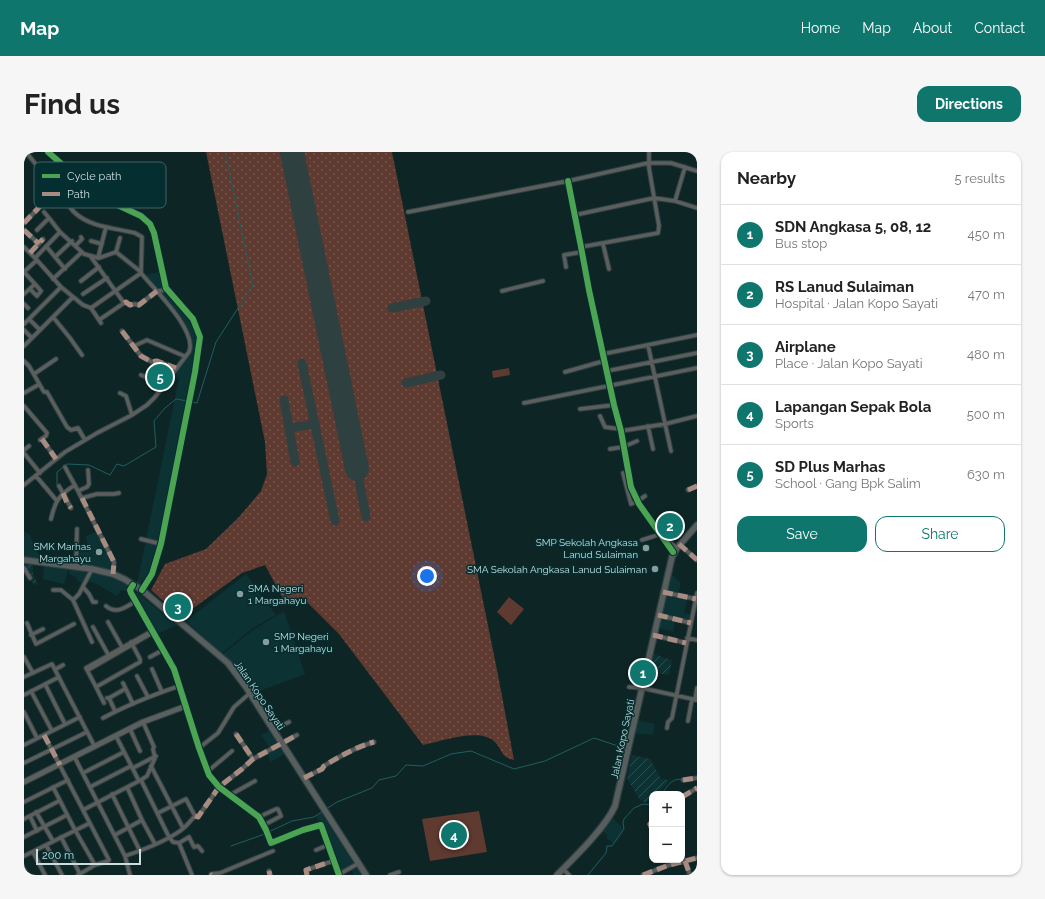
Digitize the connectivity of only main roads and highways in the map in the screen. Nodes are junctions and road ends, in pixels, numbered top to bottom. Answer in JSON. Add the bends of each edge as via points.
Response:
{"nodes":[{"id":1,"x":697,"y":525,"type":"edge"},
{"id":2,"x":24,"y":560,"type":"edge"},
{"id":3,"x":366,"y":875,"type":"edge"},
{"id":4,"x":557,"y":875,"type":"edge"}],
"edges":[{"from":1,"to":4,"type":"main road","name":"Jalan Kopo Sayati","via":[[676,548],[663,592],[640,686],[616,806],[598,831]]},
{"from":2,"to":3,"type":"main road","name":"Jalan Kopo Sayati","via":[[92,569],[113,574],[133,584],[228,663],[250,693]]}]}
